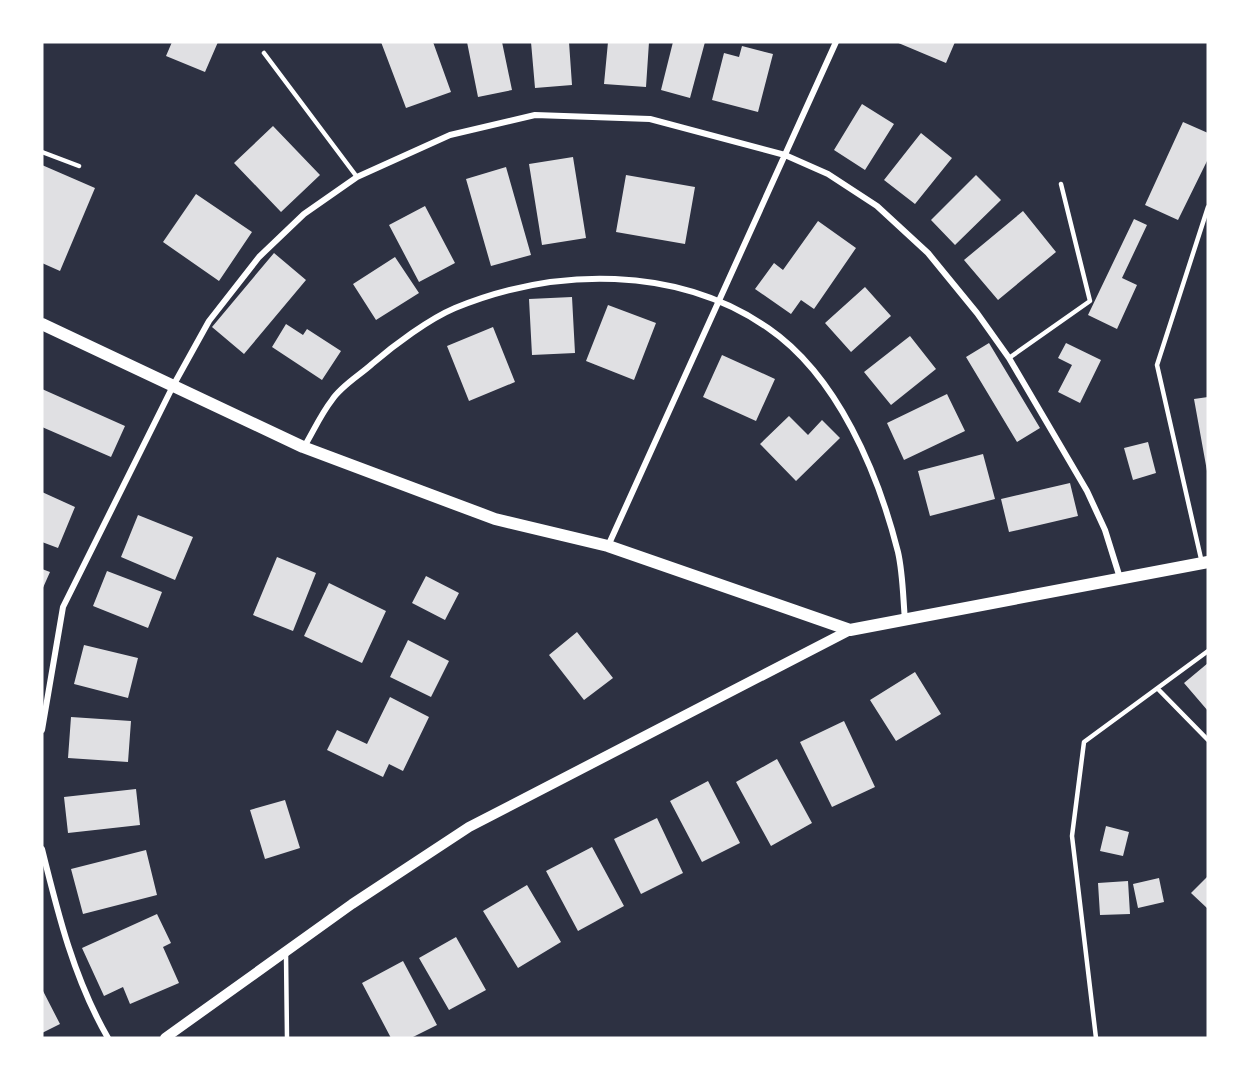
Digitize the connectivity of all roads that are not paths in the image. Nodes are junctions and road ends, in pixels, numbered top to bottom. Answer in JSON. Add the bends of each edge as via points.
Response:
{"nodes":[{"id":1,"x":836,"y":42,"type":"edge"},
{"id":2,"x":264,"y":53,"type":"dead end"},
{"id":3,"x":42,"y":152,"type":"edge"},
{"id":4,"x":785,"y":155,"type":"junction"},
{"id":5,"x":79,"y":166,"type":"dead end"},
{"id":6,"x":357,"y":177,"type":"junction"},
{"id":7,"x":1061,"y":184,"type":"dead end"},
{"id":8,"x":1208,"y":207,"type":"edge"},
{"id":9,"x":721,"y":300,"type":"junction"},
{"id":10,"x":42,"y":324,"type":"edge"},
{"id":11,"x":1009,"y":358,"type":"junction"},
{"id":12,"x":173,"y":386,"type":"junction"},
{"id":13,"x":303,"y":447,"type":"junction"},
{"id":14,"x":608,"y":546,"type":"junction"},
{"id":15,"x":1205,"y":562,"type":"edge"},
{"id":16,"x":1120,"y":578,"type":"junction"},
{"id":17,"x":905,"y":620,"type":"junction"},
{"id":18,"x":850,"y":630,"type":"junction"},
{"id":19,"x":1208,"y":651,"type":"edge"},
{"id":20,"x":1158,"y":688,"type":"junction"},
{"id":21,"x":42,"y":730,"type":"edge"},
{"id":22,"x":1208,"y":740,"type":"edge"},
{"id":23,"x":42,"y":849,"type":"edge"},
{"id":24,"x":286,"y":951,"type":"junction"},
{"id":25,"x":108,"y":1038,"type":"edge"},
{"id":26,"x":165,"y":1038,"type":"edge"},
{"id":27,"x":287,"y":1038,"type":"edge"},
{"id":28,"x":1096,"y":1038,"type":"edge"}],
"edges":[{"from":1,"to":4,"type":"street"},
{"from":2,"to":6,"type":"lane"},
{"from":3,"to":5,"type":"lane"},
{"from":4,"to":6,"type":"street","via":[[650,119],[535,115],[450,135]]},
{"from":4,"to":9,"type":"street"},
{"from":4,"to":11,"type":"street","via":[[828,174],[877,206],[928,253]]},
{"from":6,"to":12,"type":"street","via":[[304,214],[259,257],[209,321]]},
{"from":7,"to":11,"type":"lane","via":[[1090,301]]},
{"from":8,"to":15,"type":"lane","via":[[1157,365]]},
{"from":9,"to":13,"type":"street","via":[[659,282],[556,280],[454,309],[389,350],[333,398]]},
{"from":9,"to":14,"type":"street"},
{"from":9,"to":17,"type":"street","via":[[770,328],[800,356],[831,394],[860,441],[898,554]]},
{"from":10,"to":12,"type":"main road"},
{"from":11,"to":16,"type":"street","via":[[1087,491]]},
{"from":12,"to":13,"type":"main road"},
{"from":12,"to":21,"type":"street","via":[[63,607]]},
{"from":13,"to":14,"type":"main road","via":[[495,519]]},
{"from":14,"to":18,"type":"main road"},
{"from":15,"to":16,"type":"main road"},
{"from":16,"to":17,"type":"main road"},
{"from":17,"to":18,"type":"main road"},
{"from":18,"to":24,"type":"street","via":[[469,827]]},
{"from":19,"to":20,"type":"lane"},
{"from":20,"to":22,"type":"lane"},
{"from":20,"to":28,"type":"lane","via":[[1084,742],[1072,836]]},
{"from":23,"to":25,"type":"street","via":[[64,936],[92,1011]]},
{"from":24,"to":26,"type":"street"},
{"from":24,"to":27,"type":"lane"}]}
